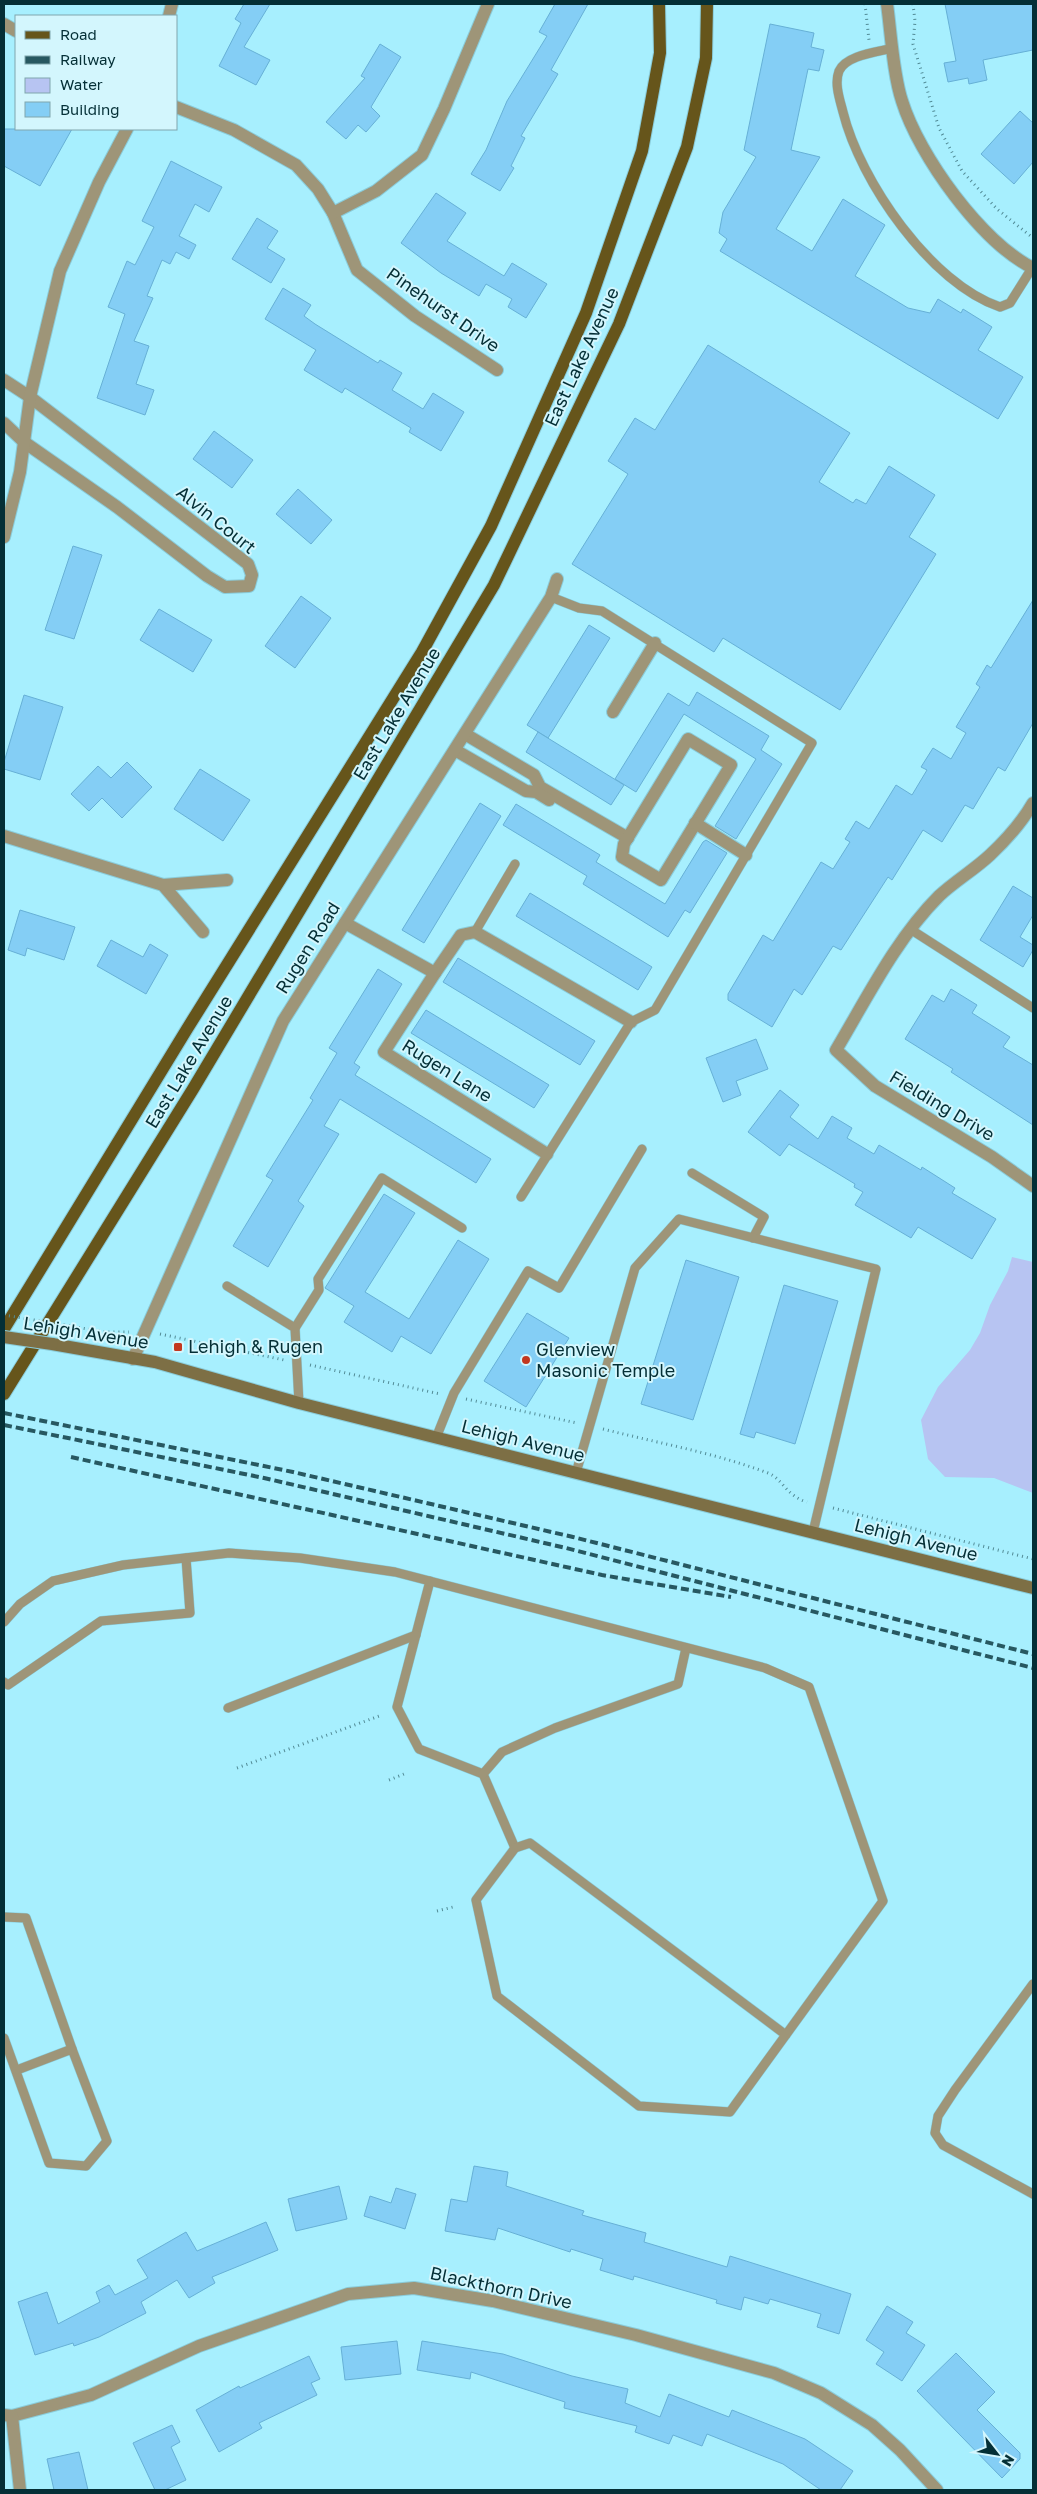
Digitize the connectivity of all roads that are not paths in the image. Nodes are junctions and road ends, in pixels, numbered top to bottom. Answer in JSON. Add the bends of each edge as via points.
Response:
{"nodes":[{"id":1,"x":488,"y":4,"type":"edge"},
{"id":2,"x":660,"y":4,"type":"edge"},
{"id":3,"x":707,"y":4,"type":"edge"},
{"id":4,"x":887,"y":4,"type":"edge"},
{"id":5,"x":4,"y":24,"type":"edge"},
{"id":6,"x":15,"y":30,"type":"edge"},
{"id":7,"x":893,"y":48,"type":"junction"},
{"id":8,"x":178,"y":108,"type":"edge"},
{"id":9,"x":126,"y":130,"type":"edge"},
{"id":10,"x":332,"y":213,"type":"junction"},
{"id":11,"x":1033,"y":268,"type":"edge"},
{"id":12,"x":497,"y":370,"type":"dead end"},
{"id":13,"x":4,"y":380,"type":"edge"},
{"id":14,"x":30,"y":397,"type":"junction"},
{"id":15,"x":4,"y":423,"type":"edge"},
{"id":16,"x":24,"y":442,"type":"junction"},
{"id":17,"x":4,"y":537,"type":"edge"},
{"id":18,"x":556,"y":579,"type":"dead end"},
{"id":19,"x":551,"y":597,"type":"junction"},
{"id":20,"x":655,"y":643,"type":"junction"},
{"id":21,"x":613,"y":712,"type":"dead end"},
{"id":22,"x":465,"y":734,"type":"junction"},
{"id":23,"x":455,"y":750,"type":"junction"},
{"id":24,"x":1033,"y":803,"type":"edge"},
{"id":25,"x":1028,"y":822,"type":"edge"},
{"id":26,"x":695,"y":823,"type":"junction"},
{"id":27,"x":4,"y":836,"type":"edge"},
{"id":28,"x":626,"y":841,"type":"junction"},
{"id":29,"x":746,"y":854,"type":"junction"},
{"id":30,"x":515,"y":864,"type":"dead end"},
{"id":31,"x":227,"y":880,"type":"dead end"},
{"id":32,"x":163,"y":885,"type":"junction"},
{"id":33,"x":345,"y":923,"type":"junction"},
{"id":34,"x":910,"y":929,"type":"junction"},
{"id":35,"x":203,"y":932,"type":"dead end"},
{"id":36,"x":475,"y":932,"type":"junction"},
{"id":37,"x":434,"y":972,"type":"junction"},
{"id":38,"x":1033,"y":1008,"type":"edge"},
{"id":39,"x":631,"y":1022,"type":"junction"},
{"id":40,"x":642,"y":1149,"type":"dead end"},
{"id":41,"x":547,"y":1154,"type":"junction"},
{"id":42,"x":692,"y":1173,"type":"dead end"},
{"id":43,"x":1033,"y":1186,"type":"edge"},
{"id":44,"x":521,"y":1196,"type":"dead end"},
{"id":45,"x":462,"y":1228,"type":"dead end"},
{"id":46,"x":753,"y":1238,"type":"junction"},
{"id":47,"x":227,"y":1286,"type":"dead end"},
{"id":48,"x":295,"y":1328,"type":"junction"},
{"id":49,"x":4,"y":1329,"type":"edge"},
{"id":50,"x":4,"y":1337,"type":"edge"},
{"id":51,"x":133,"y":1359,"type":"junction"},
{"id":52,"x":4,"y":1394,"type":"edge"},
{"id":53,"x":299,"y":1403,"type":"junction"},
{"id":54,"x":436,"y":1438,"type":"junction"},
{"id":55,"x":576,"y":1472,"type":"junction"},
{"id":56,"x":813,"y":1532,"type":"junction"},
{"id":57,"x":186,"y":1558,"type":"junction"},
{"id":58,"x":430,"y":1581,"type":"junction"},
{"id":59,"x":1033,"y":1588,"type":"edge"},
{"id":60,"x":4,"y":1622,"type":"edge"},
{"id":61,"x":416,"y":1635,"type":"junction"},
{"id":62,"x":686,"y":1648,"type":"junction"},
{"id":63,"x":4,"y":1682,"type":"edge"},
{"id":64,"x":228,"y":1708,"type":"dead end"},
{"id":65,"x":483,"y":1774,"type":"junction"},
{"id":66,"x":515,"y":1848,"type":"junction"},
{"id":67,"x":4,"y":1917,"type":"edge"},
{"id":68,"x":1033,"y":1984,"type":"edge"},
{"id":69,"x":786,"y":2035,"type":"junction"},
{"id":70,"x":4,"y":2038,"type":"edge"},
{"id":71,"x":72,"y":2049,"type":"junction"},
{"id":72,"x":17,"y":2070,"type":"junction"},
{"id":73,"x":1033,"y":2194,"type":"edge"},
{"id":74,"x":8,"y":2415,"type":"edge"},
{"id":75,"x":20,"y":2490,"type":"edge"},
{"id":76,"x":936,"y":2490,"type":"edge"}],
"edges":[{"from":1,"to":10,"type":"street","via":[[422,155],[376,191]]},
{"from":2,"to":49,"type":"main road","name":"East Lake Avenue","via":[[660,53],[642,150],[586,313],[491,526],[422,652]]},
{"from":3,"to":52,"type":"main road","name":"East Lake Avenue","via":[[706,58],[687,147],[619,324],[494,585],[193,1089]]},
{"from":4,"to":7,"type":"street"},
{"from":5,"to":6,"type":"street"},
{"from":7,"to":11,"type":"street","via":[[902,101],[927,157],[964,209],[1019,261]]},
{"from":7,"to":11,"type":"lane","via":[[846,62],[839,70],[840,102],[868,174],[901,224],[931,260],[989,303],[1000,307],[1010,303]]},
{"from":8,"to":10,"type":"street","name":"Pinehurst Drive","via":[[234,130],[296,165],[318,189]]},
{"from":9,"to":14,"type":"street","via":[[60,270]]},
{"from":10,"to":12,"type":"street","name":"Pinehurst Drive","via":[[357,270],[414,316]]},
{"from":13,"to":14,"type":"street","name":"Alvin Court"},
{"from":14,"to":16,"type":"street"},
{"from":14,"to":16,"type":"street","name":"Alvin Court","via":[[248,564],[252,575],[249,586],[226,587],[213,580]]},
{"from":15,"to":16,"type":"street","name":"Alvin Court"},
{"from":16,"to":17,"type":"street"},
{"from":18,"to":19,"type":"street","name":"Rugen Road"},
{"from":19,"to":20,"type":"lane","via":[[579,608],[602,611]]},
{"from":19,"to":22,"type":"street","name":"Rugen Road"},
{"from":20,"to":21,"type":"street"},
{"from":20,"to":29,"type":"lane","via":[[812,743]]},
{"from":22,"to":23,"type":"street","name":"Rugen Road"},
{"from":22,"to":28,"type":"street","via":[[534,775],[540,787]]},
{"from":23,"to":28,"type":"street","via":[[526,791],[536,792]]},
{"from":23,"to":33,"type":"street","name":"Rugen Road"},
{"from":24,"to":25,"type":"street"},
{"from":25,"to":34,"type":"street","via":[[940,895]]},
{"from":26,"to":28,"type":"street","via":[[661,880],[622,857]]},
{"from":26,"to":28,"type":"street","via":[[731,766],[688,739]]},
{"from":26,"to":29,"type":"street"},
{"from":27,"to":32,"type":"street"},
{"from":29,"to":39,"type":"lane","via":[[655,1010]]},
{"from":30,"to":36,"type":"lane"},
{"from":31,"to":32,"type":"street"},
{"from":32,"to":35,"type":"street"},
{"from":33,"to":37,"type":"street"},
{"from":33,"to":51,"type":"street","name":"Rugen Road","via":[[283,1021]]},
{"from":34,"to":38,"type":"lane"},
{"from":34,"to":43,"type":"street","name":"Fielding Drive","via":[[836,1050],[875,1086],[992,1157]]},
{"from":36,"to":37,"type":"street","name":"Rugen Lane","via":[[461,935]]},
{"from":36,"to":39,"type":"street"},
{"from":37,"to":41,"type":"street","name":"Rugen Lane","via":[[384,1052]]},
{"from":39,"to":41,"type":"lane"},
{"from":40,"to":54,"type":"lane","via":[[559,1288],[528,1271],[454,1393]]},
{"from":41,"to":44,"type":"lane"},
{"from":42,"to":46,"type":"lane","via":[[764,1217]]},
{"from":45,"to":48,"type":"lane","via":[[382,1178],[318,1280],[319,1290]]},
{"from":46,"to":55,"type":"lane","via":[[679,1218],[635,1268]]},
{"from":46,"to":56,"type":"lane","via":[[876,1269]]},
{"from":47,"to":48,"type":"lane"},
{"from":48,"to":53,"type":"lane"},
{"from":50,"to":51,"type":"street","name":"Lehigh Avenue","bridge":true},
{"from":51,"to":53,"type":"street","name":"Lehigh Avenue","via":[[155,1362]]},
{"from":53,"to":54,"type":"street","name":"Lehigh Avenue"},
{"from":54,"to":55,"type":"street","name":"Lehigh Avenue"},
{"from":55,"to":56,"type":"street","name":"Lehigh Avenue"},
{"from":56,"to":59,"type":"street","name":"Lehigh Avenue"},
{"from":57,"to":58,"type":"lane","via":[[229,1553],[300,1558],[395,1572]]},
{"from":57,"to":60,"type":"lane","via":[[123,1565],[53,1581],[20,1604]]},
{"from":57,"to":63,"type":"lane","via":[[190,1613],[101,1621],[8,1686]]},
{"from":58,"to":61,"type":"lane"},
{"from":58,"to":62,"type":"lane"},
{"from":61,"to":64,"type":"lane"},
{"from":61,"to":65,"type":"lane","via":[[397,1707],[419,1749]]},
{"from":62,"to":65,"type":"lane","via":[[678,1684],[555,1728],[502,1752]]},
{"from":62,"to":69,"type":"lane","via":[[765,1668],[809,1687],[884,1901]]},
{"from":65,"to":66,"type":"lane"},
{"from":66,"to":69,"type":"lane","via":[[530,1843]]},
{"from":66,"to":69,"type":"lane","via":[[476,1900],[497,1996],[639,2106],[730,2112]]},
{"from":67,"to":71,"type":"lane","via":[[26,1918]]},
{"from":68,"to":73,"type":"lane","via":[[955,2090],[938,2116],[935,2133],[943,2145]]},
{"from":70,"to":72,"type":"lane"},
{"from":71,"to":72,"type":"lane"},
{"from":71,"to":72,"type":"lane","via":[[107,2140],[86,2166],[49,2163]]},
{"from":74,"to":75,"type":"street"},
{"from":74,"to":76,"type":"street","name":"Blackthorn Drive","via":[[91,2395],[199,2346],[348,2294],[414,2288],[493,2301],[636,2335],[774,2373],[821,2393],[872,2425]]}]}
